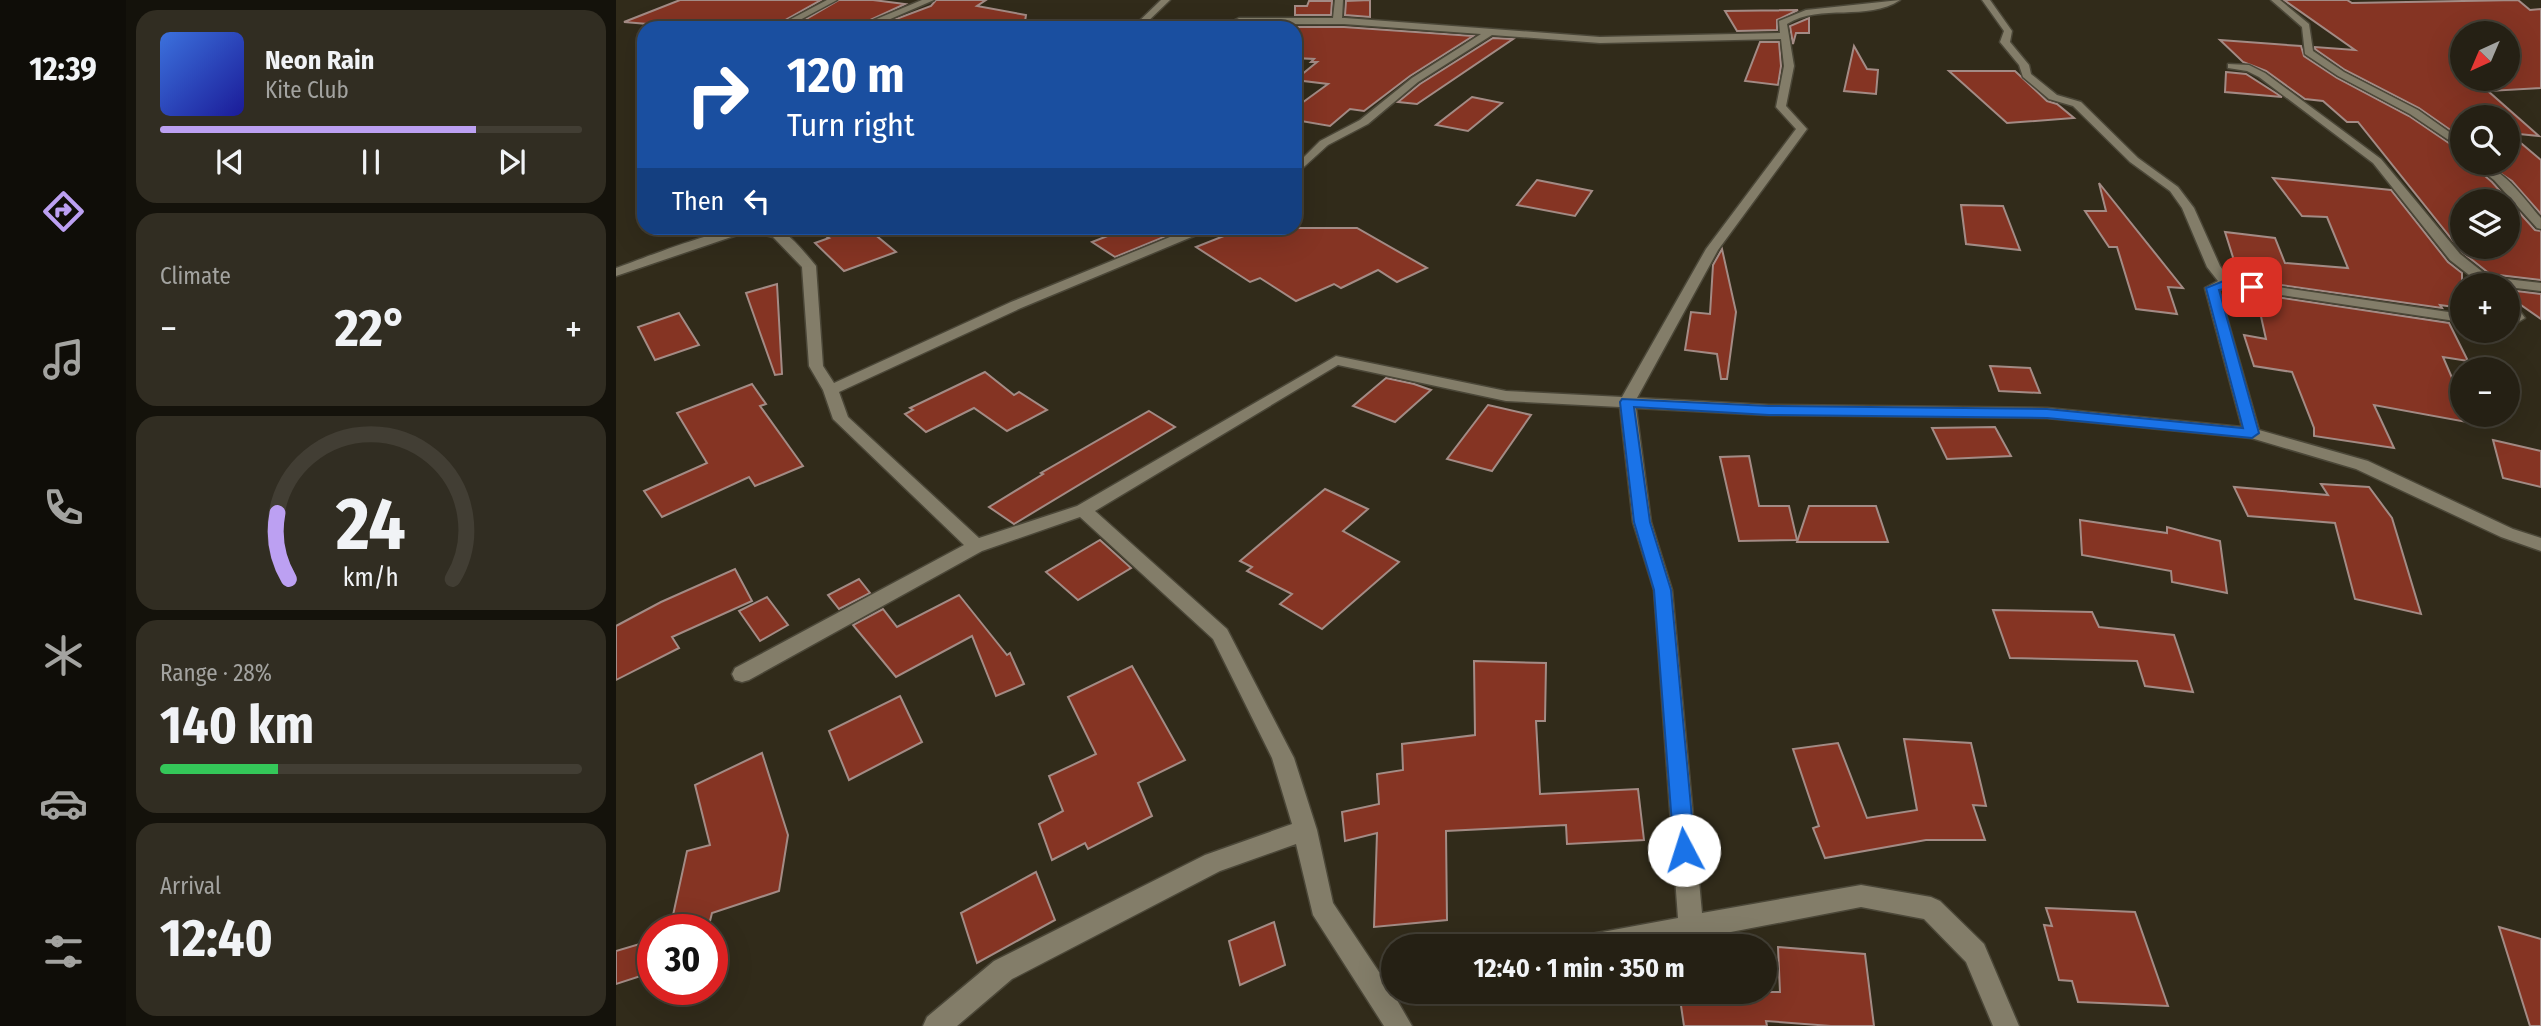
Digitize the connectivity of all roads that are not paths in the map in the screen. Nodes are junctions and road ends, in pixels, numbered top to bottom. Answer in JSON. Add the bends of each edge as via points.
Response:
{"nodes":[{"id":1,"x":832,"y":0,"type":"edge"},
{"id":2,"x":930,"y":0,"type":"edge"},
{"id":3,"x":1166,"y":0,"type":"edge"},
{"id":4,"x":1339,"y":0,"type":"edge"},
{"id":5,"x":1896,"y":0,"type":"edge"},
{"id":6,"x":1986,"y":0,"type":"edge"},
{"id":7,"x":2275,"y":0,"type":"edge"},
{"id":8,"x":879,"y":20,"type":"joint"},
{"id":9,"x":792,"y":21,"type":"edge"},
{"id":10,"x":883,"y":21,"type":"edge"},
{"id":11,"x":1144,"y":21,"type":"edge"},
{"id":12,"x":1239,"y":21,"type":"edge"},
{"id":13,"x":1302,"y":21,"type":"edge"},
{"id":14,"x":1302,"y":21,"type":"edge"},
{"id":15,"x":1344,"y":21,"type":"junction"},
{"id":16,"x":1493,"y":30,"type":"junction"},
{"id":17,"x":1785,"y":36,"type":"junction"},
{"id":18,"x":2231,"y":66,"type":"dead end"},
{"id":19,"x":2450,"y":138,"type":"edge"},
{"id":20,"x":1302,"y":165,"type":"edge"},
{"id":21,"x":2494,"y":175,"type":"edge"},
{"id":22,"x":2541,"y":225,"type":"edge"},
{"id":23,"x":724,"y":235,"type":"edge"},
{"id":24,"x":778,"y":235,"type":"edge"},
{"id":25,"x":1185,"y":235,"type":"edge"},
{"id":26,"x":616,"y":272,"type":"edge"},
{"id":27,"x":2475,"y":273,"type":"edge"},
{"id":28,"x":2226,"y":283,"type":"junction"},
{"id":29,"x":2520,"y":285,"type":"edge"},
{"id":30,"x":2541,"y":287,"type":"edge"},
{"id":31,"x":2450,"y":316,"type":"edge"},
{"id":32,"x":831,"y":390,"type":"junction"},
{"id":33,"x":1627,"y":402,"type":"junction"},
{"id":34,"x":2252,"y":433,"type":"junction"},
{"id":35,"x":1083,"y":510,"type":"junction"},
{"id":36,"x":2541,"y":545,"type":"edge"},
{"id":37,"x":976,"y":546,"type":"junction"},
{"id":38,"x":742,"y":674,"type":"dead end"},
{"id":39,"x":1305,"y":830,"type":"junction"},
{"id":40,"x":1691,"y":928,"type":"junction"},
{"id":41,"x":1658,"y":934,"type":"edge"},
{"id":42,"x":1381,"y":983,"type":"edge"},
{"id":43,"x":1390,"y":1004,"type":"edge"},
{"id":44,"x":936,"y":1026,"type":"edge"},
{"id":45,"x":1399,"y":1026,"type":"edge"},
{"id":46,"x":2006,"y":1026,"type":"edge"}],
"edges":[{"from":1,"to":9,"type":"street"},
{"from":2,"to":8,"type":"street"},
{"from":3,"to":11,"type":"street"},
{"from":4,"to":15,"type":"street","via":[[1337,19]]},
{"from":5,"to":17,"type":"street","via":[[1874,8],[1804,9],[1782,23]]},
{"from":6,"to":28,"type":"street","via":[[2008,31],[2005,42],[2024,65],[2026,75],[2053,97],[2077,104],[2134,160],[2174,189]]},
{"from":7,"to":19,"type":"street","via":[[2306,26],[2308,52]]},
{"from":8,"to":10,"type":"street"},
{"from":12,"to":14,"type":"street"},
{"from":13,"to":15,"type":"street"},
{"from":15,"to":16,"type":"street"},
{"from":16,"to":17,"type":"street","via":[[1600,40]]},
{"from":16,"to":20,"type":"street","via":[[1415,80],[1364,121],[1324,142]]},
{"from":17,"to":33,"type":"street","via":[[1789,66],[1781,107],[1802,129],[1712,249]]},
{"from":18,"to":27,"type":"street","via":[[2262,75],[2377,161],[2455,257]]},
{"from":21,"to":22,"type":"street"},
{"from":23,"to":26,"type":"street"},
{"from":24,"to":32,"type":"street","via":[[809,266],[816,366]]},
{"from":25,"to":32,"type":"street","via":[[1016,305]]},
{"from":28,"to":31,"type":"street"},
{"from":28,"to":34,"type":"street","via":[[2212,288]]},
{"from":29,"to":30,"type":"street"},
{"from":32,"to":37,"type":"street","via":[[841,419]]},
{"from":33,"to":34,"type":"street","via":[[1769,410],[2047,413]]},
{"from":33,"to":35,"type":"street","via":[[1506,396],[1336,360]]},
{"from":33,"to":40,"type":"street","via":[[1642,522],[1663,590]]},
{"from":34,"to":36,"type":"street","via":[[2362,464]]},
{"from":35,"to":37,"type":"street"},
{"from":35,"to":39,"type":"street","via":[[1220,634],[1283,758]]},
{"from":37,"to":38,"type":"street"},
{"from":39,"to":42,"type":"street","via":[[1322,907]]},
{"from":39,"to":44,"type":"street","via":[[1213,863],[1003,970]]},
{"from":40,"to":41,"type":"street"},
{"from":40,"to":46,"type":"street","via":[[1861,896],[1931,909],[1975,953]]},
{"from":43,"to":45,"type":"street"}]}
